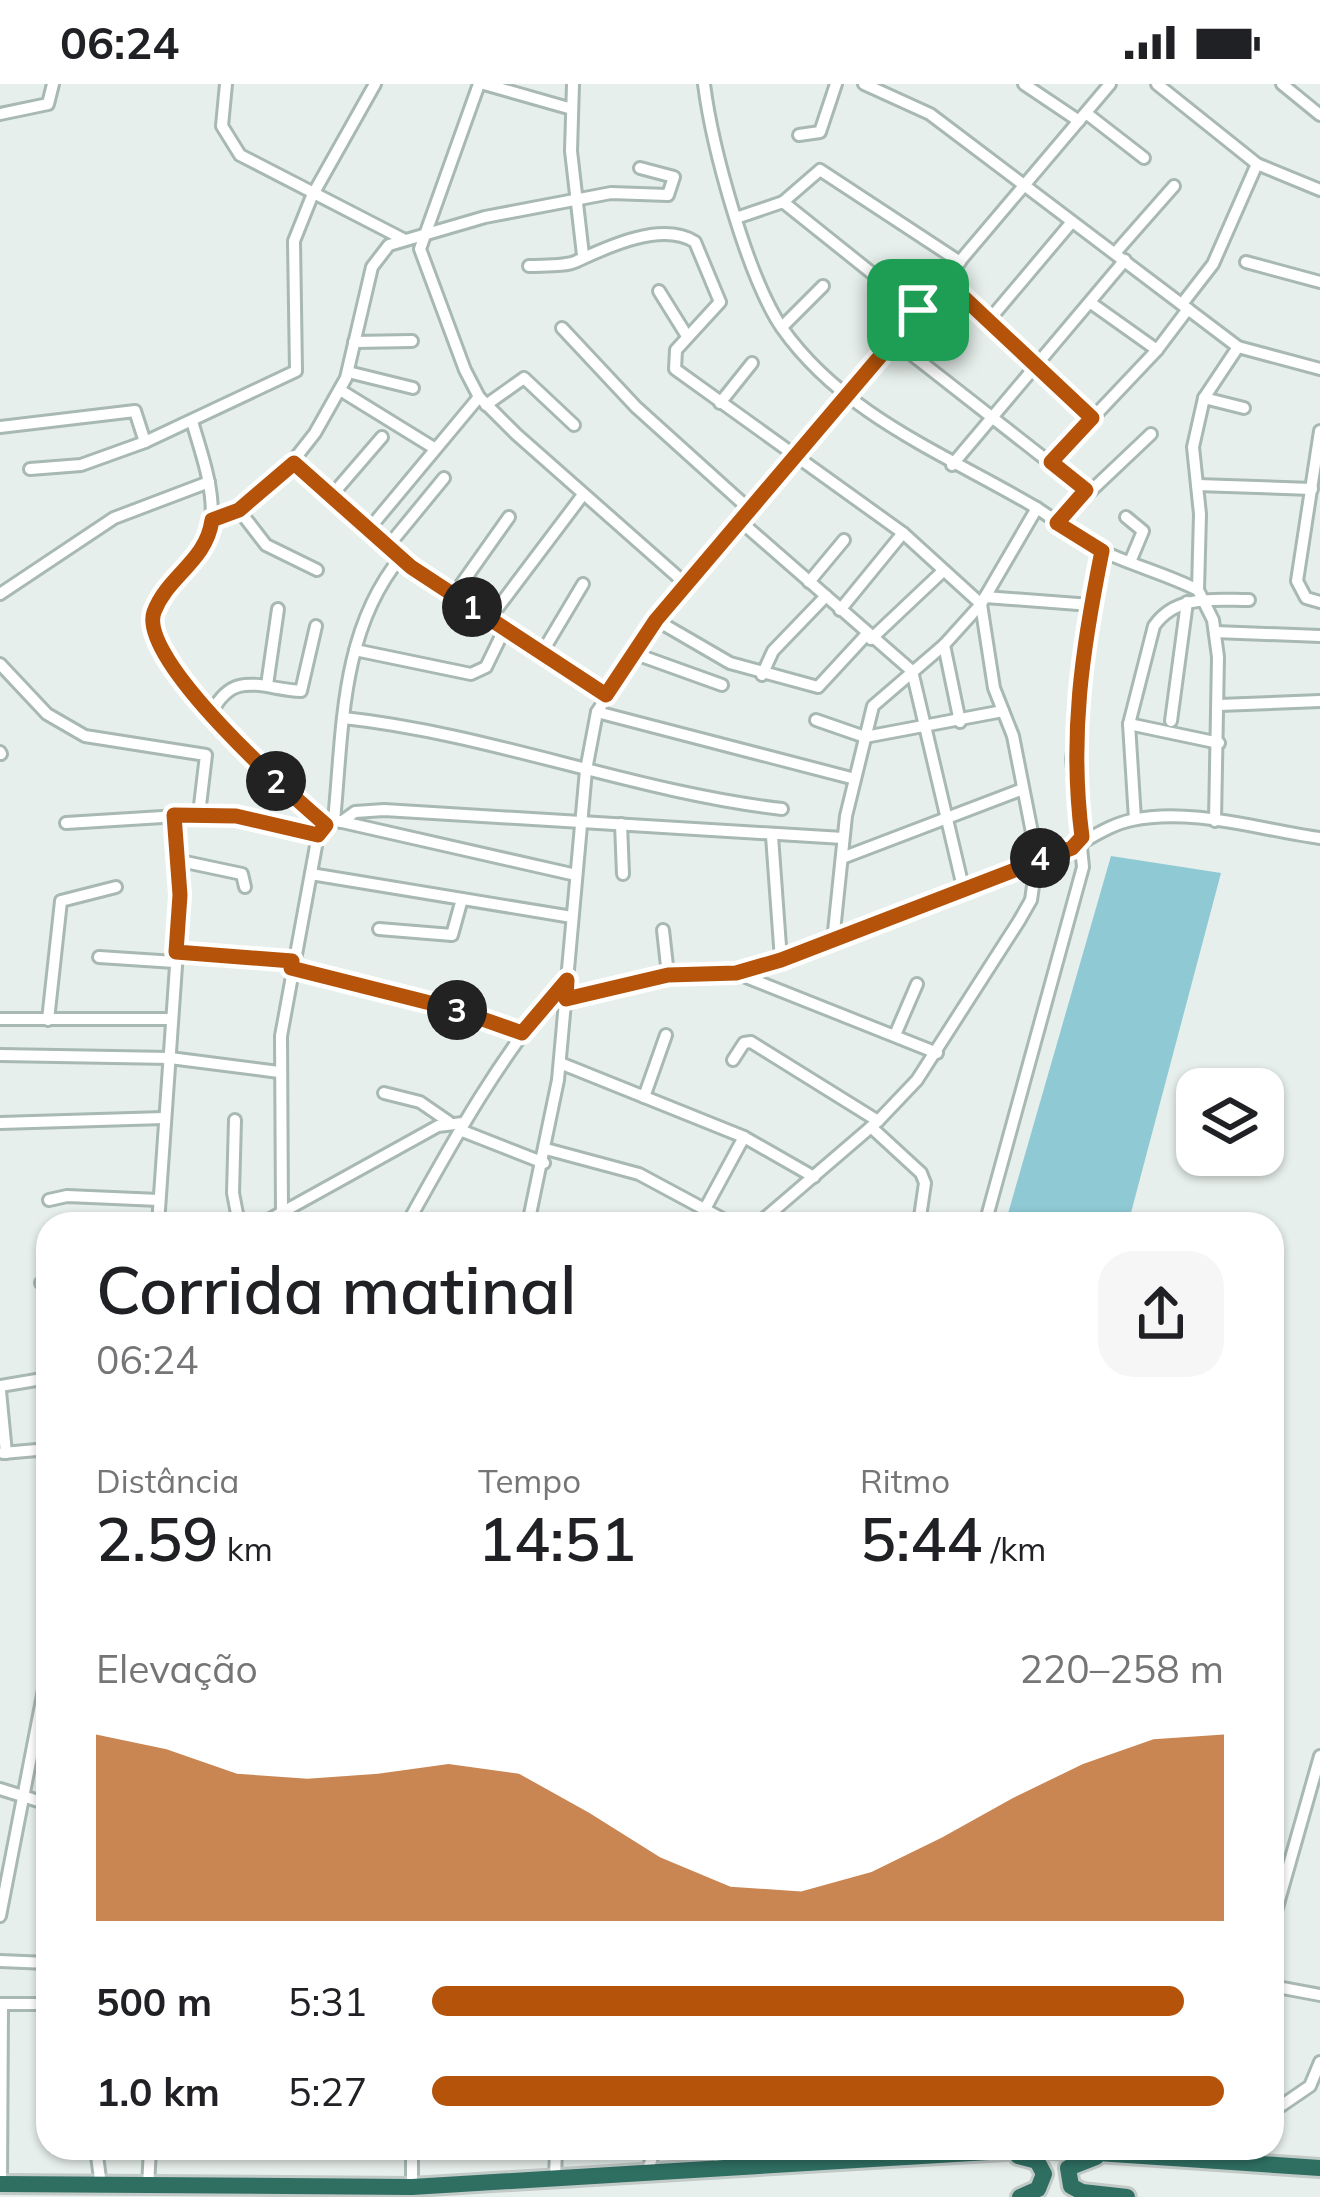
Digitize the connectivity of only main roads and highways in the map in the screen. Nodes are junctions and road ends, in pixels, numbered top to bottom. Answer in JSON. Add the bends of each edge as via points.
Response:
{"nodes":[{"id":1,"x":851,"y":2160,"type":"edge"},
{"id":2,"x":1031,"y":2160,"type":"edge"},
{"id":3,"x":1080,"y":2160,"type":"edge"},
{"id":4,"x":1259,"y":2160,"type":"edge"},
{"id":5,"x":1320,"y":2168,"type":"edge"},
{"id":6,"x":0,"y":2184,"type":"edge"},
{"id":7,"x":1020,"y":2197,"type":"edge"},
{"id":8,"x":1127,"y":2197,"type":"edge"}],
"edges":[{"from":1,"to":6,"type":"highway","via":[[412,2187]]},
{"from":2,"to":7,"type":"highway","via":[[1043,2182]]},
{"from":3,"to":8,"type":"highway","via":[[1067,2175],[1082,2192]]},
{"from":4,"to":5,"type":"highway"}]}
